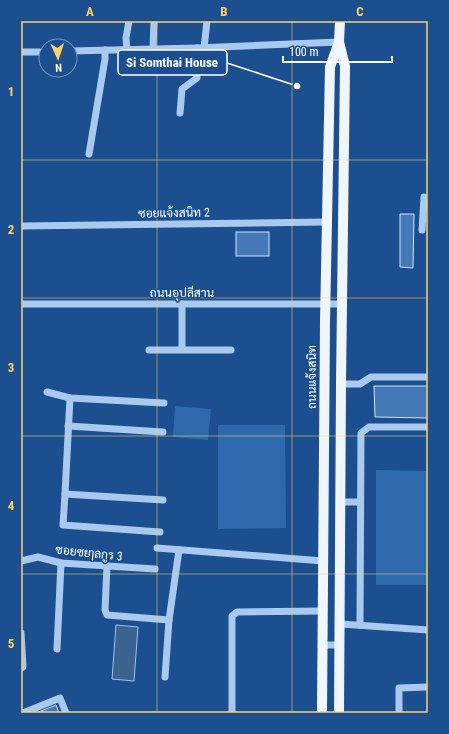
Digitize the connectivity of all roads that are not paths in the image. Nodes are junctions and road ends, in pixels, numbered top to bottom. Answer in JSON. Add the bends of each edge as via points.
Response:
{"nodes":[{"id":1,"x":129,"y":21,"type":"edge"},
{"id":2,"x":154,"y":21,"type":"edge"},
{"id":3,"x":206,"y":21,"type":"edge"},
{"id":4,"x":340,"y":21,"type":"edge"},
{"id":5,"x":339,"y":42,"type":"junction"},
{"id":6,"x":200,"y":48,"type":"junction"},
{"id":7,"x":153,"y":49,"type":"junction"},
{"id":8,"x":105,"y":50,"type":"junction"},
{"id":9,"x":127,"y":50,"type":"junction"},
{"id":10,"x":78,"y":51,"type":"edge"},
{"id":11,"x":21,"y":52,"type":"edge"},
{"id":12,"x":38,"y":52,"type":"edge"},
{"id":13,"x":180,"y":113,"type":"dead end"},
{"id":14,"x":89,"y":154,"type":"dead end"},
{"id":15,"x":424,"y":196,"type":"dead end"},
{"id":16,"x":327,"y":222,"type":"junction"},
{"id":17,"x":21,"y":226,"type":"edge"},
{"id":18,"x":422,"y":230,"type":"dead end"},
{"id":19,"x":21,"y":304,"type":"edge"},
{"id":20,"x":182,"y":304,"type":"junction"},
{"id":21,"x":326,"y":304,"type":"junction"},
{"id":22,"x":342,"y":304,"type":"junction"},
{"id":23,"x":182,"y":349,"type":"junction"},
{"id":24,"x":149,"y":350,"type":"dead end"},
{"id":25,"x":231,"y":350,"type":"dead end"},
{"id":26,"x":428,"y":377,"type":"edge"},
{"id":27,"x":341,"y":384,"type":"junction"},
{"id":28,"x":47,"y":392,"type":"dead end"},
{"id":29,"x":70,"y":398,"type":"junction"},
{"id":30,"x":164,"y":403,"type":"dead end"},
{"id":31,"x":68,"y":426,"type":"junction"},
{"id":32,"x":428,"y":427,"type":"edge"},
{"id":33,"x":163,"y":432,"type":"dead end"},
{"id":34,"x":66,"y":494,"type":"junction"},
{"id":35,"x":164,"y":500,"type":"dead end"},
{"id":36,"x":341,"y":502,"type":"junction"},
{"id":37,"x":360,"y":502,"type":"junction"},
{"id":38,"x":160,"y":532,"type":"dead end"},
{"id":39,"x":157,"y":548,"type":"dead end"},
{"id":40,"x":179,"y":550,"type":"junction"},
{"id":41,"x":21,"y":561,"type":"edge"},
{"id":42,"x":323,"y":561,"type":"junction"},
{"id":43,"x":61,"y":563,"type":"junction"},
{"id":44,"x":107,"y":566,"type":"junction"},
{"id":45,"x":155,"y":570,"type":"dead end"},
{"id":46,"x":322,"y":611,"type":"junction"},
{"id":47,"x":169,"y":620,"type":"junction"},
{"id":48,"x":340,"y":624,"type":"junction"},
{"id":49,"x":360,"y":625,"type":"junction"},
{"id":50,"x":428,"y":630,"type":"edge"},
{"id":51,"x":21,"y":633,"type":"edge"},
{"id":52,"x":322,"y":645,"type":"junction"},
{"id":53,"x":340,"y":645,"type":"junction"},
{"id":54,"x":57,"y":649,"type":"dead end"},
{"id":55,"x":21,"y":668,"type":"edge"},
{"id":56,"x":165,"y":677,"type":"dead end"},
{"id":57,"x":428,"y":687,"type":"edge"},
{"id":58,"x":23,"y":713,"type":"edge"},
{"id":59,"x":66,"y":713,"type":"edge"},
{"id":60,"x":232,"y":713,"type":"edge"},
{"id":61,"x":322,"y":713,"type":"edge"},
{"id":62,"x":339,"y":713,"type":"edge"},
{"id":63,"x":399,"y":713,"type":"edge"}],
"edges":[{"from":1,"to":9,"type":"street"},
{"from":2,"to":7,"type":"street"},
{"from":3,"to":6,"type":"street"},
{"from":4,"to":5,"type":"main road","name":"ถนนแจ้งสนิท"},
{"from":5,"to":6,"type":"street"},
{"from":5,"to":16,"type":"main road","name":"ถนนแจ้งสนิท","via":[[330,67]]},
{"from":5,"to":22,"type":"main road","name":"ถนนแจ้งสนิท","via":[[346,66]]},
{"from":6,"to":7,"type":"street"},
{"from":6,"to":13,"type":"street","via":[[197,78],[182,89]]},
{"from":7,"to":9,"type":"street"},
{"from":8,"to":9,"type":"street"},
{"from":8,"to":10,"type":"street"},
{"from":8,"to":14,"type":"street"},
{"from":11,"to":12,"type":"street"},
{"from":15,"to":18,"type":"street"},
{"from":16,"to":17,"type":"street","name":"ซอยแจ้งสนิท 2"},
{"from":16,"to":21,"type":"main road","name":"ถนนแจ้งสนิท"},
{"from":19,"to":20,"type":"street","name":"ถนนอุปลีสาน"},
{"from":20,"to":21,"type":"street","name":"ถนนอุปลีสาน"},
{"from":20,"to":23,"type":"street"},
{"from":21,"to":22,"type":"street","name":"ถนนอุปลีสาน"},
{"from":21,"to":42,"type":"main road","name":"ถนนแจ้งสนิท"},
{"from":22,"to":27,"type":"main road","name":"ถนนแจ้งสนิท"},
{"from":23,"to":24,"type":"street"},
{"from":23,"to":25,"type":"street"},
{"from":26,"to":27,"type":"street","via":[[370,377],[360,384]]},
{"from":27,"to":36,"type":"main road","name":"ถนนแจ้งสนิท"},
{"from":28,"to":29,"type":"street"},
{"from":29,"to":30,"type":"street"},
{"from":29,"to":31,"type":"street"},
{"from":31,"to":33,"type":"street"},
{"from":31,"to":34,"type":"street"},
{"from":32,"to":37,"type":"street","via":[[369,427],[361,433]]},
{"from":34,"to":35,"type":"street"},
{"from":34,"to":38,"type":"street","via":[[63,525]]},
{"from":36,"to":37,"type":"street"},
{"from":36,"to":48,"type":"main road","name":"ถนนแจ้งสนิท"},
{"from":37,"to":49,"type":"street"},
{"from":39,"to":40,"type":"street"},
{"from":40,"to":42,"type":"street"},
{"from":40,"to":47,"type":"street"},
{"from":41,"to":43,"type":"street","name":"ซอยซยๅลกูร 3","via":[[38,557]]},
{"from":42,"to":46,"type":"main road","name":"ถนนแจ้งสนิท"},
{"from":43,"to":44,"type":"street","name":"ซอยซยๅลกูร 3"},
{"from":43,"to":54,"type":"street"},
{"from":44,"to":45,"type":"street","name":"ซอยซยๅลกูร 3"},
{"from":44,"to":47,"type":"street","via":[[107,615]]},
{"from":46,"to":52,"type":"main road","name":"ถนนแจ้งสนิท"},
{"from":46,"to":60,"type":"street","via":[[237,612],[232,616]]},
{"from":47,"to":56,"type":"street"},
{"from":48,"to":49,"type":"street"},
{"from":48,"to":53,"type":"main road","name":"ถนนแจ้งสนิท"},
{"from":49,"to":50,"type":"street"},
{"from":51,"to":55,"type":"street"},
{"from":52,"to":53,"type":"street"},
{"from":52,"to":61,"type":"main road","name":"ถนนแจ้งสนิท"},
{"from":53,"to":62,"type":"main road","name":"ถนนแจ้งสนิท"},
{"from":57,"to":63,"type":"street","via":[[399,688]]},
{"from":58,"to":59,"type":"street","via":[[60,698]]}]}
